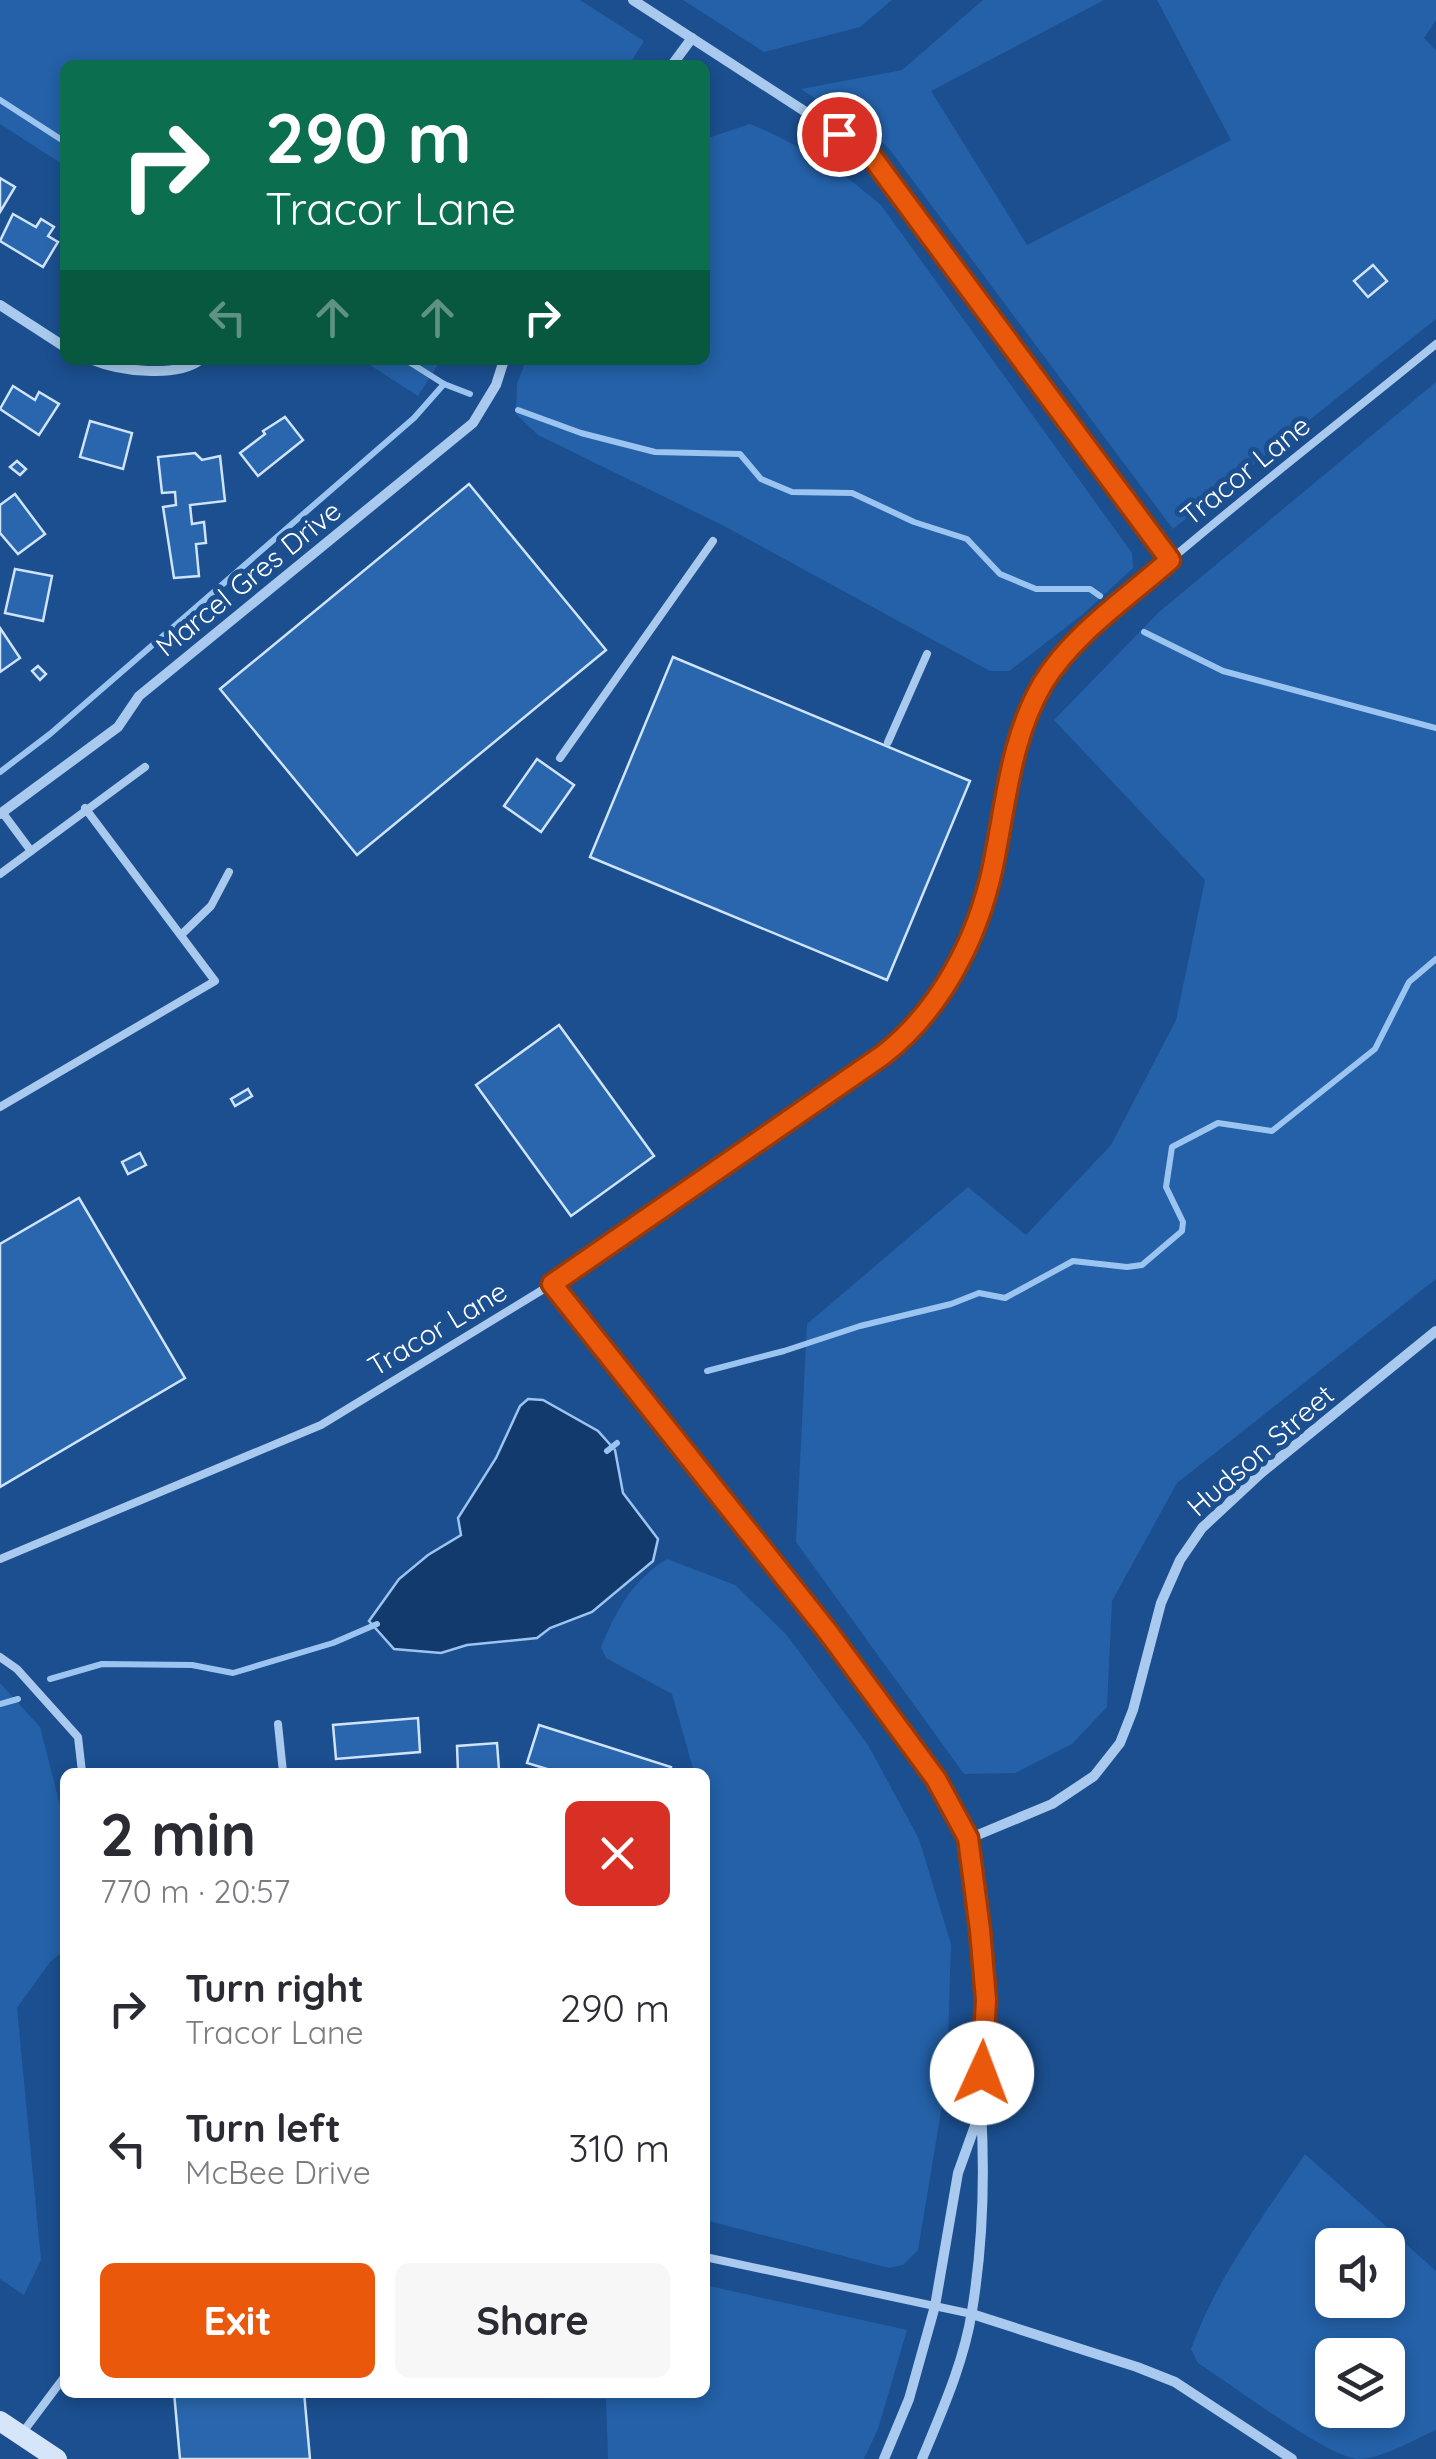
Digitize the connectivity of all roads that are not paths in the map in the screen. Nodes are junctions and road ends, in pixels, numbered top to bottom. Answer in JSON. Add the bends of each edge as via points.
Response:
{"nodes":[{"id":1,"x":633,"y":0,"type":"edge"},
{"id":2,"x":692,"y":38,"type":"junction"},
{"id":3,"x":676,"y":60,"type":"edge"},
{"id":4,"x":0,"y":306,"type":"edge"},
{"id":5,"x":60,"y":344,"type":"edge"},
{"id":6,"x":1436,"y":344,"type":"edge"},
{"id":7,"x":109,"y":365,"type":"edge"},
{"id":8,"x":194,"y":365,"type":"edge"},
{"id":9,"x":502,"y":365,"type":"edge"},
{"id":10,"x":713,"y":541,"type":"dead end"},
{"id":11,"x":1170,"y":560,"type":"junction"},
{"id":12,"x":927,"y":654,"type":"dead end"},
{"id":13,"x":888,"y":742,"type":"dead end"},
{"id":14,"x":560,"y":758,"type":"dead end"},
{"id":15,"x":145,"y":767,"type":"dead end"},
{"id":16,"x":86,"y":808,"type":"junction"},
{"id":17,"x":1,"y":813,"type":"edge"},
{"id":18,"x":31,"y":851,"type":"junction"},
{"id":19,"x":229,"y":872,"type":"dead end"},
{"id":20,"x":0,"y":874,"type":"edge"},
{"id":21,"x":180,"y":935,"type":"junction"},
{"id":22,"x":0,"y":1107,"type":"edge"},
{"id":23,"x":552,"y":1284,"type":"junction"},
{"id":24,"x":1436,"y":1330,"type":"edge"},
{"id":25,"x":0,"y":1559,"type":"edge"},
{"id":26,"x":0,"y":1657,"type":"edge"},
{"id":27,"x":278,"y":1724,"type":"dead end"},
{"id":28,"x":82,"y":1768,"type":"edge"},
{"id":29,"x":283,"y":1768,"type":"edge"},
{"id":30,"x":968,"y":1838,"type":"junction"},
{"id":31,"x":981,"y":2110,"type":"junction"},
{"id":32,"x":710,"y":2258,"type":"edge"},
{"id":33,"x":934,"y":2306,"type":"junction"},
{"id":34,"x":972,"y":2314,"type":"junction"},
{"id":35,"x":60,"y":2383,"type":"edge"},
{"id":36,"x":0,"y":2420,"type":"edge"},
{"id":37,"x":21,"y":2436,"type":"junction"},
{"id":38,"x":57,"y":2459,"type":"edge"},
{"id":39,"x":884,"y":2459,"type":"edge"},
{"id":40,"x":922,"y":2459,"type":"edge"},
{"id":41,"x":1292,"y":2459,"type":"edge"}],
"edges":[{"from":1,"to":2,"type":"street"},
{"from":2,"to":3,"type":"street"},
{"from":2,"to":11,"type":"street","via":[[869,153]]},
{"from":4,"to":5,"type":"street"},
{"from":6,"to":11,"type":"lane","name":"Tracor Lane"},
{"from":7,"to":8,"type":"street"},
{"from":9,"to":17,"type":"street","name":"Marcel Gres Drive","via":[[473,423],[139,696],[118,727]]},
{"from":10,"to":14,"type":"lane"},
{"from":11,"to":23,"type":"lane","name":"Tracor Lane","via":[[1074,644],[1044,682],[1013,757],[980,916],[921,1018],[883,1055]]},
{"from":12,"to":13,"type":"lane"},
{"from":15,"to":16,"type":"lane"},
{"from":16,"to":18,"type":"lane"},
{"from":16,"to":21,"type":"lane"},
{"from":17,"to":18,"type":"lane"},
{"from":18,"to":20,"type":"lane"},
{"from":19,"to":21,"type":"lane","via":[[212,906]]},
{"from":21,"to":22,"type":"lane","via":[[215,981]]},
{"from":23,"to":25,"type":"lane","name":"Tracor Lane","via":[[321,1424]]},
{"from":23,"to":30,"type":"street","via":[[828,1632],[936,1779]]},
{"from":24,"to":30,"type":"street","name":"Hudson Street","via":[[1202,1528],[1161,1603],[1120,1743],[1094,1776],[1052,1804]]},
{"from":26,"to":28,"type":"lane","via":[[78,1737]]},
{"from":27,"to":29,"type":"lane"},
{"from":30,"to":31,"type":"street","via":[[986,2000]]},
{"from":31,"to":33,"type":"street","via":[[958,2173]]},
{"from":31,"to":34,"type":"street","via":[[986,2184]]},
{"from":32,"to":33,"type":"lane"},
{"from":33,"to":34,"type":"lane"},
{"from":33,"to":39,"type":"street","via":[[909,2400]]},
{"from":34,"to":40,"type":"street"},
{"from":34,"to":41,"type":"street","via":[[1174,2382]]},
{"from":35,"to":37,"type":"lane"},
{"from":36,"to":37,"type":"main road"},
{"from":37,"to":38,"type":"main road"}]}
